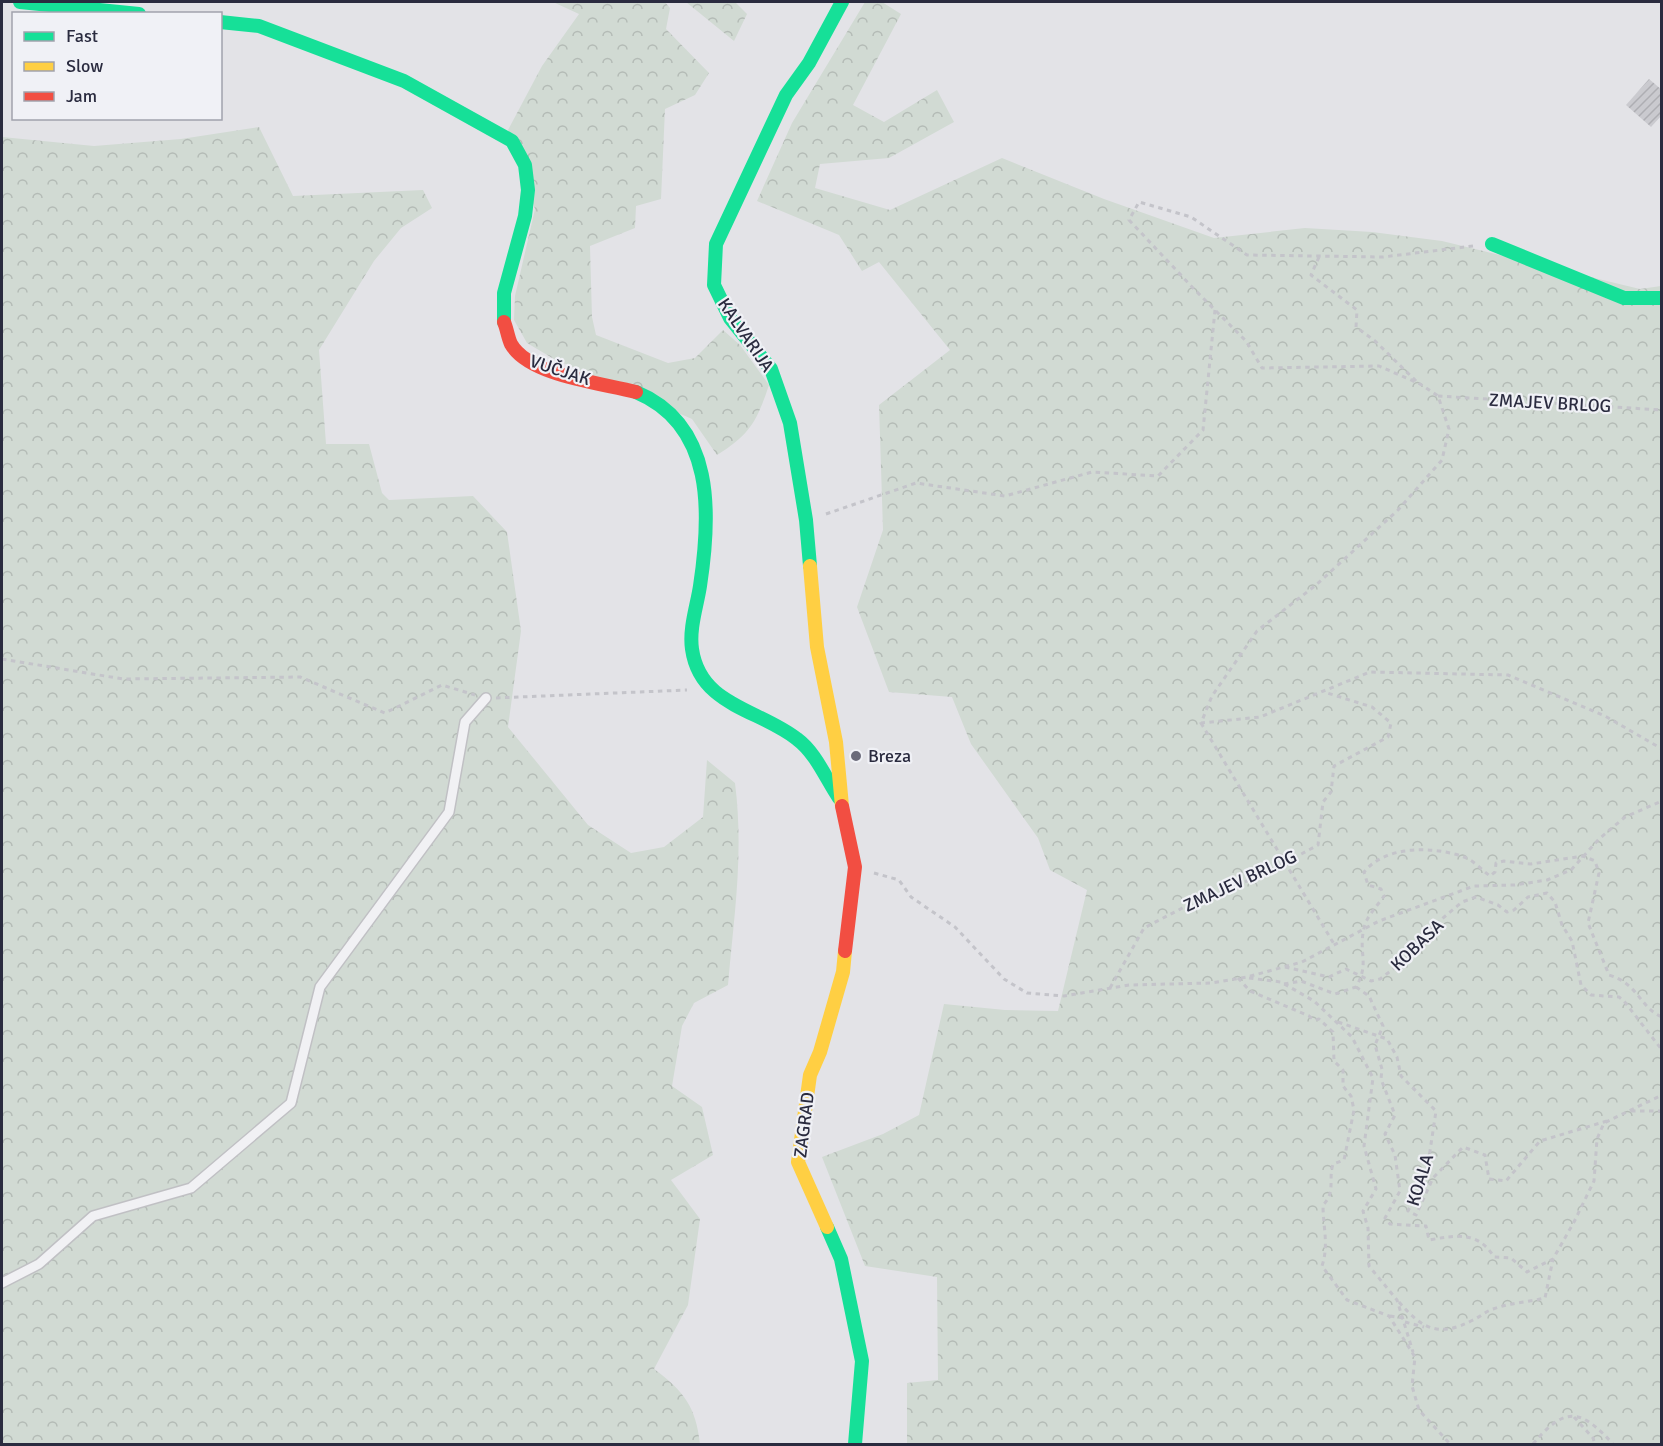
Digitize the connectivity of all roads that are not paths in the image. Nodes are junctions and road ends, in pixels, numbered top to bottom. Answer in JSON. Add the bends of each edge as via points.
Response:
{"nodes":[{"id":1,"x":20,"y":2,"type":"edge"},
{"id":2,"x":842,"y":2,"type":"edge"},
{"id":3,"x":119,"y":12,"type":"edge"},
{"id":4,"x":222,"y":22,"type":"edge"},
{"id":5,"x":1492,"y":244,"type":"road end"},
{"id":6,"x":1662,"y":298,"type":"edge"},
{"id":7,"x":486,"y":698,"type":"road end"},
{"id":8,"x":841,"y":801,"type":"junction"},
{"id":9,"x":2,"y":1283,"type":"edge"},
{"id":10,"x":855,"y":1444,"type":"edge"}],
"edges":[{"from":1,"to":3,"type":"main road"},
{"from":2,"to":8,"type":"main road","name":"KALVARIJA","via":[[786,95],[716,244],[714,285],[730,318],[771,369],[790,423],[806,520],[817,647],[836,742]]},
{"from":4,"to":8,"type":"main road","name":"VUČJAK","via":[[259,26],[404,81],[497,131],[524,156],[529,176],[527,209],[503,309],[510,344],[518,355],[548,369],[633,391],[661,403],[685,430],[704,487],[705,553],[692,652],[709,689],[801,741]]},
{"from":5,"to":6,"type":"main road","via":[[1624,298]]},
{"from":7,"to":9,"type":"lane","via":[[465,722],[449,812],[320,987],[291,1103],[192,1188],[93,1216],[39,1264]]},
{"from":8,"to":10,"type":"main road","name":"ZAGRAD","via":[[855,867],[843,972],[810,1075],[798,1162],[840,1259],[862,1361]]}]}
